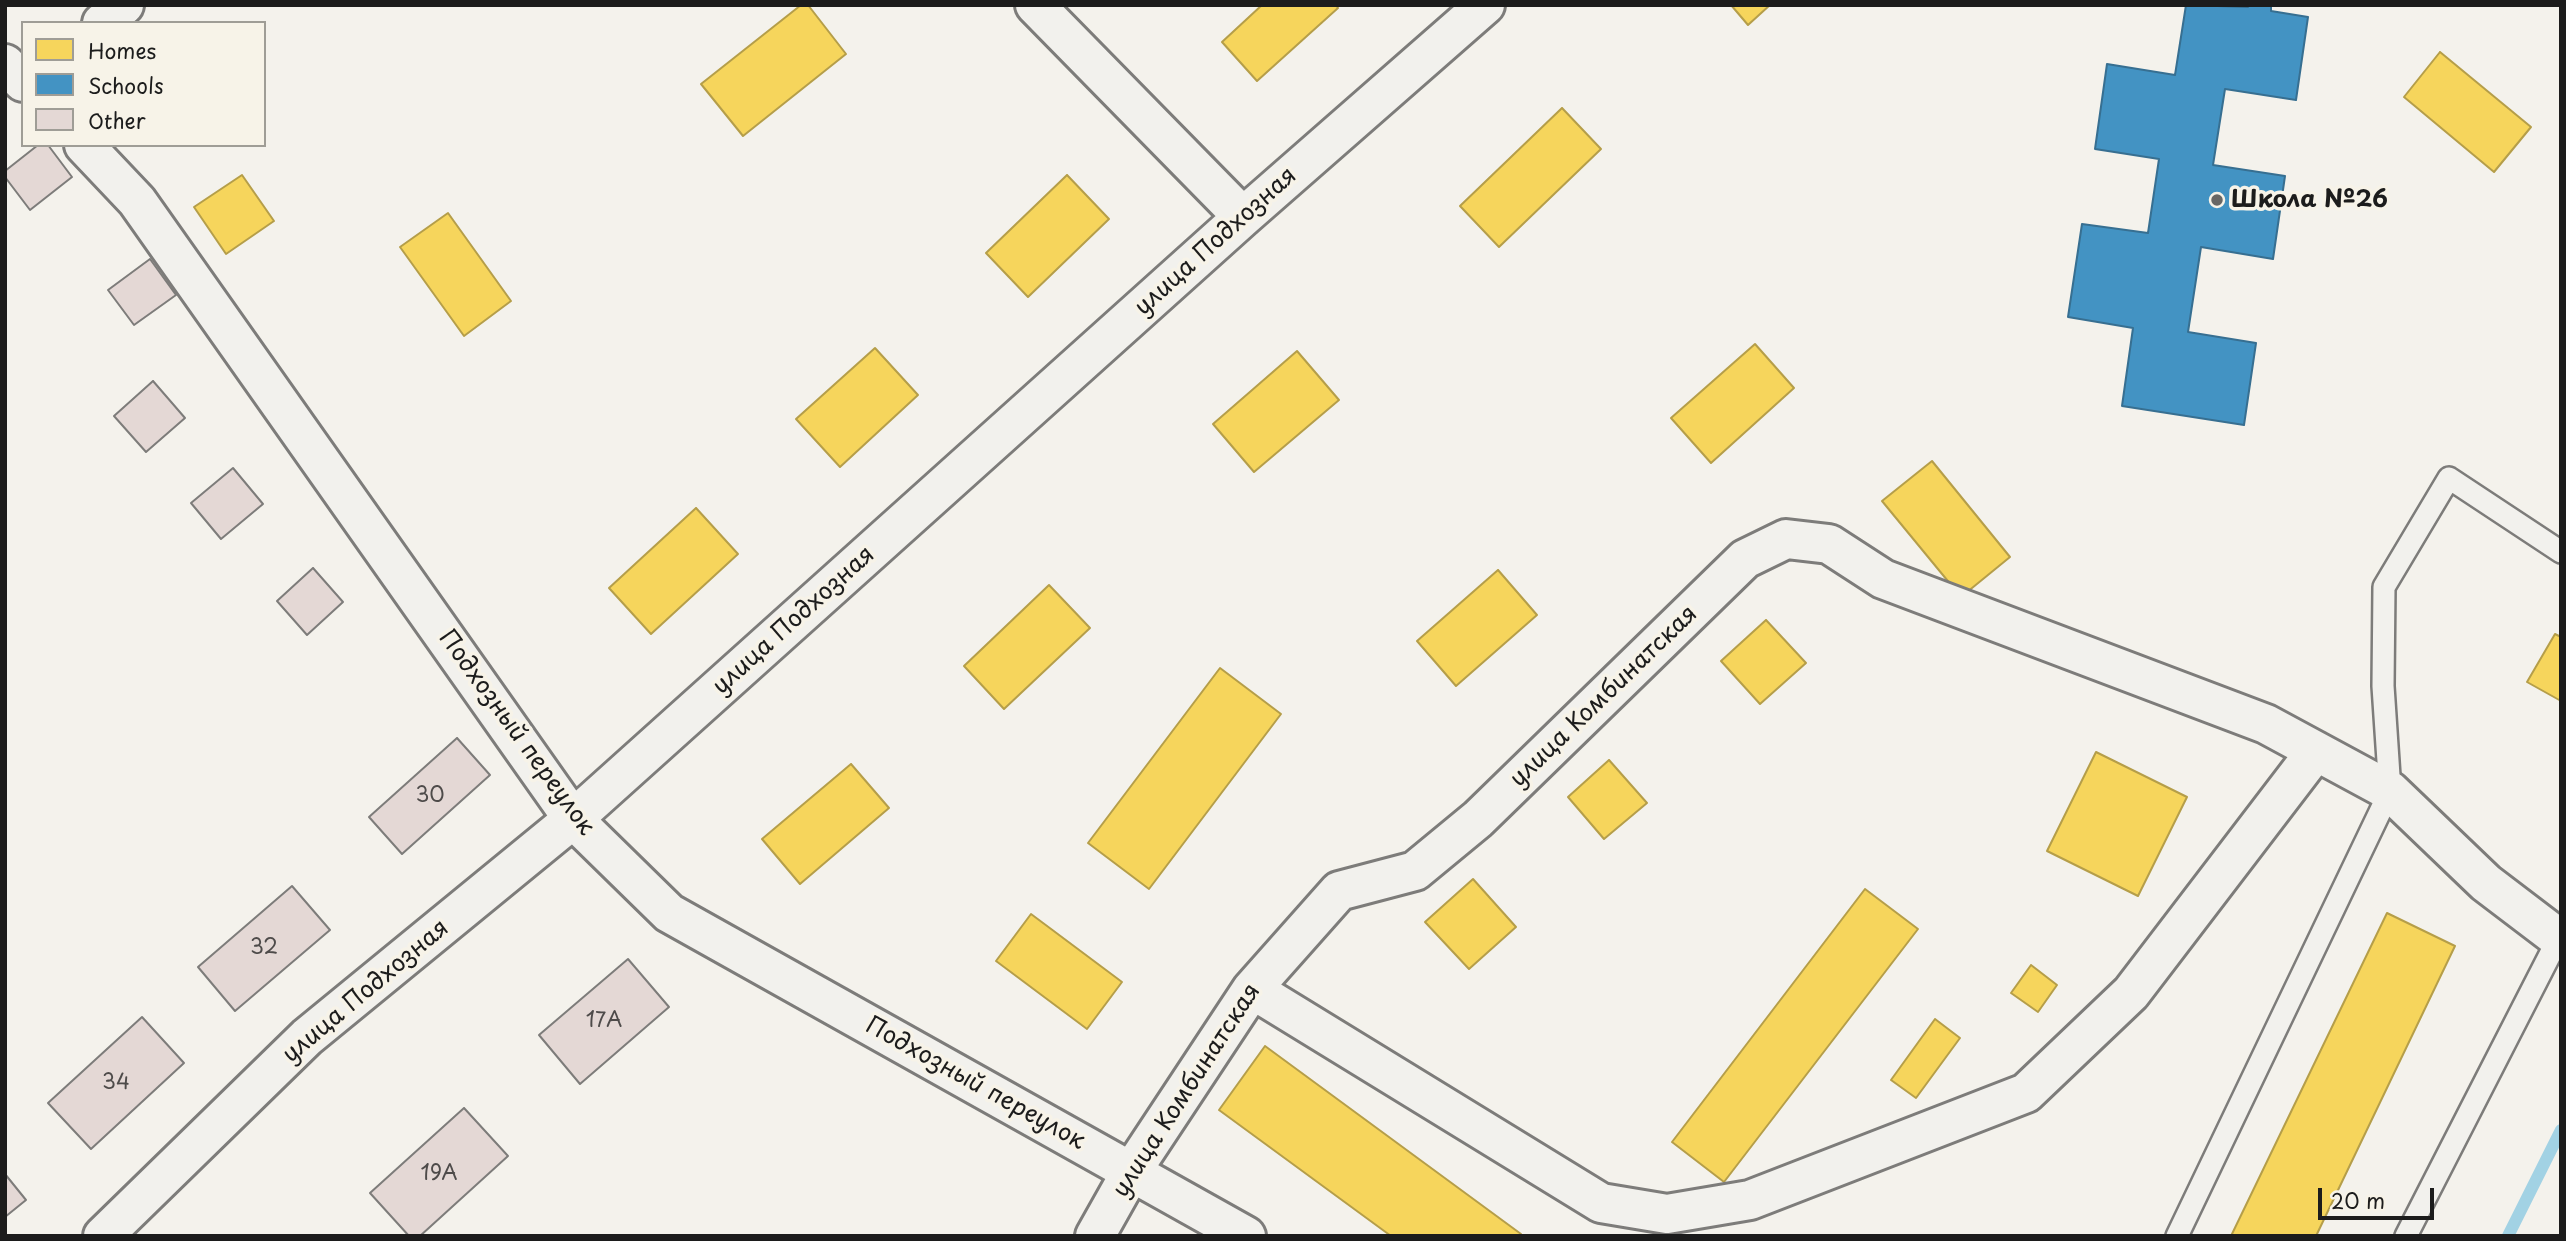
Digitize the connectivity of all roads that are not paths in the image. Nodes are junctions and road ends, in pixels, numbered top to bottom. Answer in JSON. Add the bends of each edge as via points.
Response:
{"nodes":[{"id":1,"x":124,"y":5,"type":"edge"},
{"id":2,"x":1035,"y":5,"type":"edge"},
{"id":3,"x":1485,"y":5,"type":"edge"},
{"id":4,"x":104,"y":21,"type":"edge"},
{"id":5,"x":5,"y":63,"type":"edge"},
{"id":6,"x":21,"y":78,"type":"edge"},
{"id":7,"x":85,"y":147,"type":"edge"},
{"id":8,"x":1243,"y":217,"type":"junction"},
{"id":9,"x":2561,"y":552,"type":"edge"},
{"id":10,"x":2316,"y":751,"type":"junction"},
{"id":11,"x":2390,"y":791,"type":"junction"},
{"id":12,"x":573,"y":819,"type":"junction"},
{"id":13,"x":2559,"y":940,"type":"edge"},
{"id":14,"x":1252,"y":989,"type":"junction"},
{"id":15,"x":1131,"y":1172,"type":"junction"},
{"id":16,"x":103,"y":1236,"type":"edge"},
{"id":17,"x":1095,"y":1236,"type":"edge"},
{"id":18,"x":1246,"y":1236,"type":"edge"},
{"id":19,"x":2177,"y":1236,"type":"edge"},
{"id":20,"x":2406,"y":1236,"type":"edge"}],
"edges":[{"from":1,"to":4,"type":"street"},
{"from":2,"to":8,"type":"street"},
{"from":3,"to":8,"type":"street","name":"улица Подхозная"},
{"from":5,"to":6,"type":"street"},
{"from":7,"to":12,"type":"street","name":"Подхозный переулок","via":[[137,201]]},
{"from":8,"to":12,"type":"street","name":"улица Подхозная"},
{"from":9,"to":11,"type":"lane","via":[[2449,478],[2384,587],[2383,686]]},
{"from":10,"to":11,"type":"street","name":"улица Комбинатская"},
{"from":10,"to":14,"type":"street","name":"улица Комбинатская","via":[[2266,724],[1883,579],[1829,544],[1786,539],[1745,559],[1478,820],[1415,871],[1339,891]]},
{"from":10,"to":14,"type":"street","via":[[2131,993],[2026,1093],[1750,1200],[1667,1214],[1601,1203]]},
{"from":11,"to":13,"type":"street","name":"улица Комбинатская","via":[[2486,883]]},
{"from":11,"to":19,"type":"lane"},
{"from":12,"to":15,"type":"street","name":"Подхозный переулок","via":[[669,913]]},
{"from":12,"to":16,"type":"street","name":"улица Подхозная","via":[[307,1037]]},
{"from":13,"to":20,"type":"lane"},
{"from":14,"to":15,"type":"street","name":"улица Комбинатская"},
{"from":15,"to":17,"type":"street","name":"улица Комбинатская"},
{"from":15,"to":18,"type":"street","name":"Подхозный переулок"}]}
